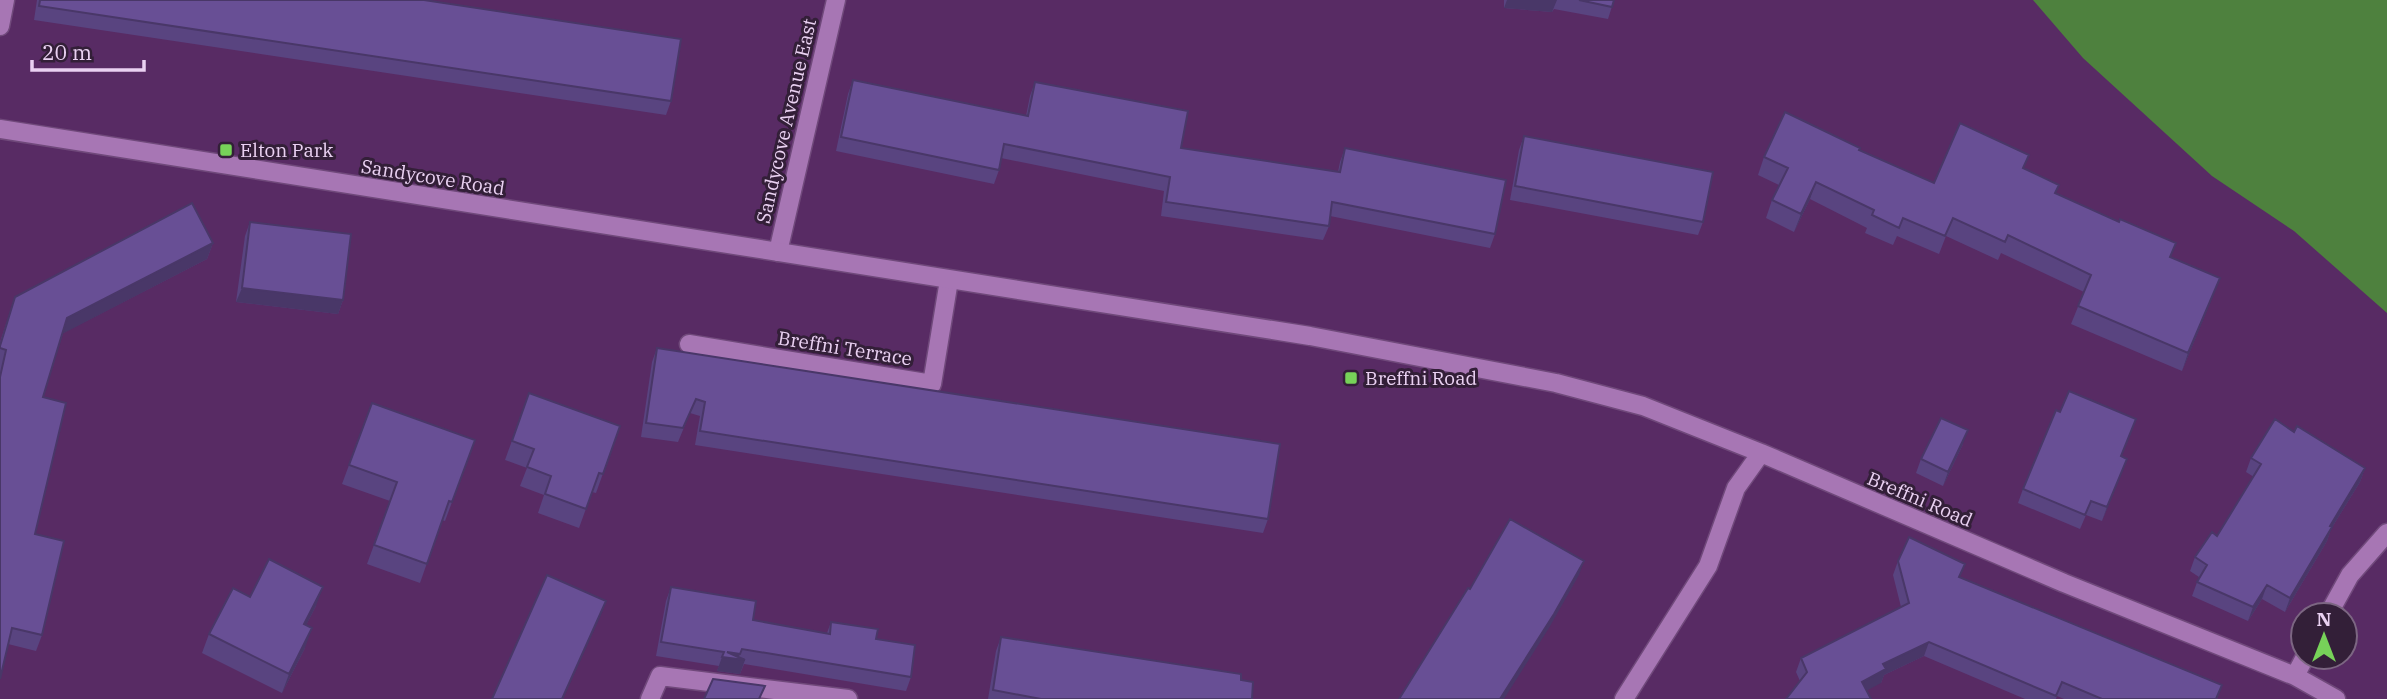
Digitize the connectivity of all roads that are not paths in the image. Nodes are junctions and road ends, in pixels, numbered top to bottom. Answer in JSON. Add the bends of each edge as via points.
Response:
{"nodes":[{"id":1,"x":5,"y":0,"type":"edge"},
{"id":2,"x":836,"y":0,"type":"edge"},
{"id":3,"x":0,"y":26,"type":"edge"},
{"id":4,"x":0,"y":129,"type":"edge"},
{"id":5,"x":778,"y":252,"type":"junction"},
{"id":6,"x":949,"y":281,"type":"junction"},
{"id":7,"x":689,"y":344,"type":"dead end"},
{"id":8,"x":1761,"y":453,"type":"junction"},
{"id":9,"x":2387,"y":533,"type":"edge"},
{"id":10,"x":2336,"y":601,"type":"edge"},
{"id":11,"x":2298,"y":671,"type":"edge"},
{"id":12,"x":2295,"y":676,"type":"junction"},
{"id":13,"x":650,"y":699,"type":"edge"},
{"id":14,"x":848,"y":699,"type":"edge"},
{"id":15,"x":1624,"y":699,"type":"edge"},
{"id":16,"x":2336,"y":699,"type":"edge"}],
"edges":[{"from":1,"to":3,"type":"main road"},
{"from":2,"to":5,"type":"main road","name":"Sandycove Avenue East"},
{"from":4,"to":5,"type":"main road","name":"Sandycove Road"},
{"from":5,"to":6,"type":"main road","name":"Breffni Road"},
{"from":6,"to":7,"type":"main road","name":"Breffni Terrace","via":[[932,384]]},
{"from":6,"to":8,"type":"main road","name":"Breffni Road","via":[[1310,336],[1556,383],[1643,406]]},
{"from":8,"to":12,"type":"main road","name":"Breffni Road"},
{"from":8,"to":15,"type":"main road","via":[[1736,488],[1708,566]]},
{"from":9,"to":10,"type":"main road","via":[[2350,575]]},
{"from":11,"to":12,"type":"main road"},
{"from":12,"to":16,"type":"main road","name":"Breffni Road"},
{"from":13,"to":14,"type":"main road","via":[[660,676]]}]}
